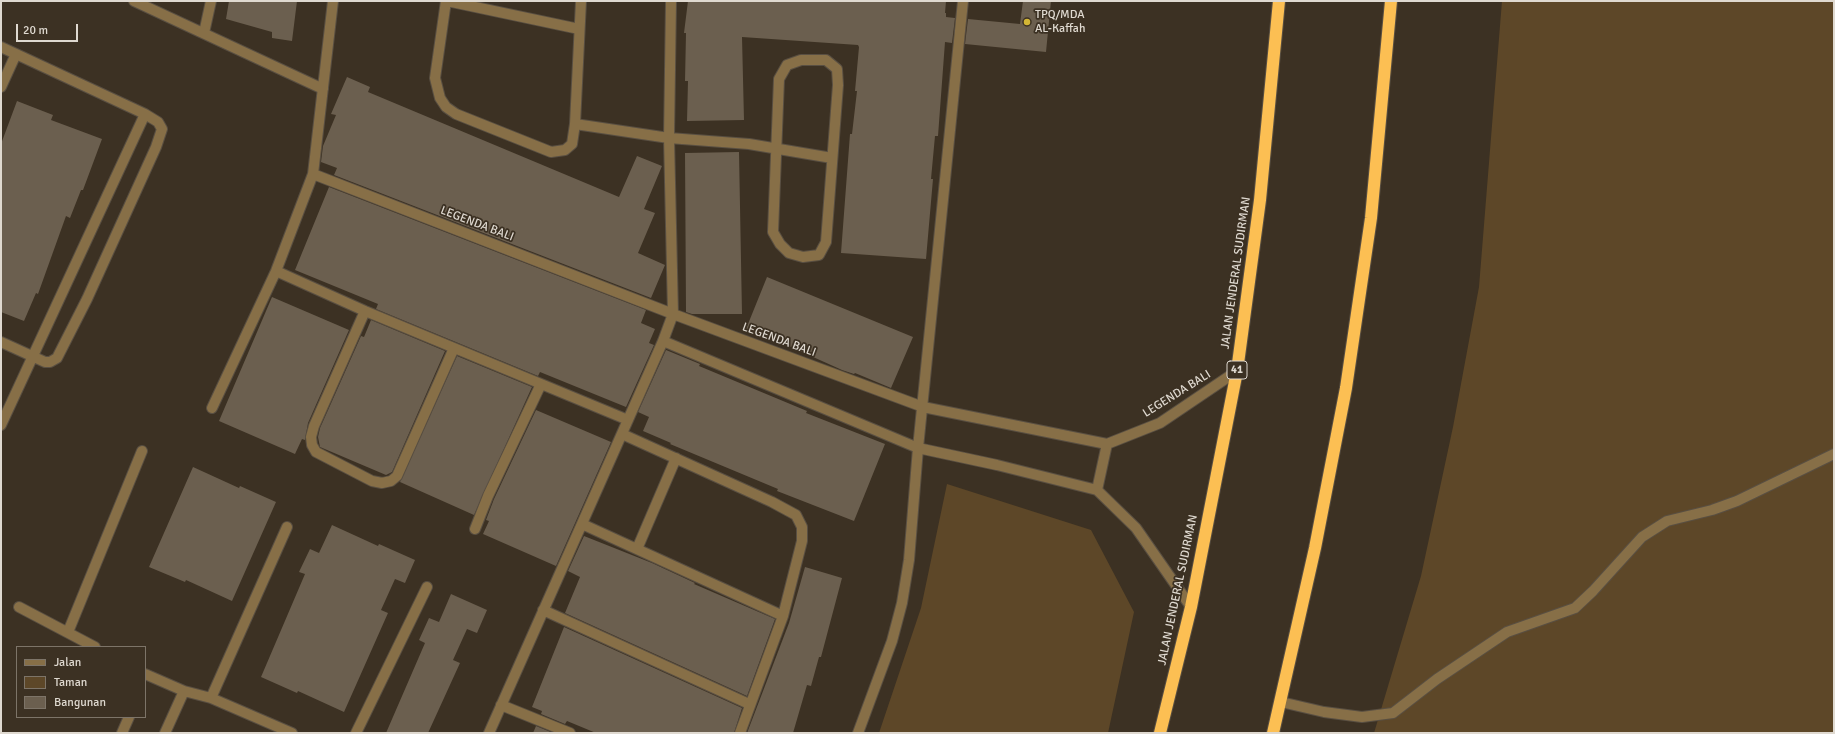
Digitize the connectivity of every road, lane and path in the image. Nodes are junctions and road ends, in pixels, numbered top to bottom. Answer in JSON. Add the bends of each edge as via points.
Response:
{"nodes":[{"id":1,"x":134,"y":1,"type":"edge"},
{"id":2,"x":211,"y":1,"type":"edge"},
{"id":3,"x":333,"y":1,"type":"edge"},
{"id":4,"x":447,"y":1,"type":"edge"},
{"id":5,"x":581,"y":1,"type":"edge"},
{"id":6,"x":671,"y":1,"type":"edge"},
{"id":7,"x":963,"y":1,"type":"edge"},
{"id":8,"x":1279,"y":1,"type":"edge"},
{"id":9,"x":1391,"y":1,"type":"edge"},
{"id":10,"x":579,"y":29,"type":"junction"},
{"id":11,"x":204,"y":33,"type":"junction"},
{"id":12,"x":1,"y":47,"type":"edge"},
{"id":13,"x":16,"y":54,"type":"junction"},
{"id":14,"x":1,"y":87,"type":"edge"},
{"id":15,"x":324,"y":89,"type":"junction"},
{"id":16,"x":145,"y":114,"type":"junction"},
{"id":17,"x":575,"y":124,"type":"junction"},
{"id":18,"x":669,"y":138,"type":"junction"},
{"id":19,"x":776,"y":150,"type":"junction"},
{"id":20,"x":832,"y":158,"type":"junction"},
{"id":21,"x":313,"y":174,"type":"junction"},
{"id":22,"x":276,"y":271,"type":"junction"},
{"id":23,"x":365,"y":311,"type":"junction"},
{"id":24,"x":673,"y":314,"type":"junction"},
{"id":25,"x":663,"y":341,"type":"junction"},
{"id":26,"x":1,"y":342,"type":"edge"},
{"id":27,"x":454,"y":348,"type":"junction"},
{"id":28,"x":32,"y":357,"type":"junction"},
{"id":29,"x":1237,"y":371,"type":"junction"},
{"id":30,"x":541,"y":384,"type":"junction"},
{"id":31,"x":923,"y":407,"type":"junction"},
{"id":32,"x":212,"y":408,"type":"dead end"},
{"id":33,"x":628,"y":420,"type":"junction"},
{"id":34,"x":1,"y":425,"type":"edge"},
{"id":35,"x":622,"y":434,"type":"junction"},
{"id":36,"x":1107,"y":444,"type":"junction"},
{"id":37,"x":918,"y":448,"type":"junction"},
{"id":38,"x":142,"y":451,"type":"dead end"},
{"id":39,"x":1834,"y":454,"type":"edge"},
{"id":40,"x":676,"y":458,"type":"junction"},
{"id":41,"x":1097,"y":490,"type":"junction"},
{"id":42,"x":582,"y":524,"type":"junction"},
{"id":43,"x":287,"y":527,"type":"dead end"},
{"id":44,"x":475,"y":529,"type":"dead end"},
{"id":45,"x":637,"y":549,"type":"junction"},
{"id":46,"x":427,"y":587,"type":"dead end"},
{"id":47,"x":19,"y":607,"type":"dead end"},
{"id":48,"x":1191,"y":607,"type":"junction"},
{"id":49,"x":543,"y":610,"type":"junction"},
{"id":50,"x":783,"y":616,"type":"junction"},
{"id":51,"x":68,"y":632,"type":"junction"},
{"id":52,"x":93,"y":646,"type":"edge"},
{"id":53,"x":146,"y":677,"type":"edge"},
{"id":54,"x":184,"y":691,"type":"junction"},
{"id":55,"x":211,"y":698,"type":"junction"},
{"id":56,"x":1281,"y":702,"type":"junction"},
{"id":57,"x":749,"y":704,"type":"junction"},
{"id":58,"x":501,"y":705,"type":"junction"},
{"id":59,"x":129,"y":718,"type":"edge"},
{"id":60,"x":122,"y":733,"type":"edge"},
{"id":61,"x":165,"y":733,"type":"edge"},
{"id":62,"x":292,"y":733,"type":"edge"},
{"id":63,"x":356,"y":733,"type":"edge"},
{"id":64,"x":489,"y":733,"type":"edge"},
{"id":65,"x":570,"y":733,"type":"edge"},
{"id":66,"x":740,"y":733,"type":"edge"},
{"id":67,"x":858,"y":733,"type":"edge"},
{"id":68,"x":1160,"y":733,"type":"edge"},
{"id":69,"x":1274,"y":733,"type":"edge"}],
"edges":[{"from":1,"to":11,"type":"street"},
{"from":2,"to":11,"type":"street"},
{"from":3,"to":15,"type":"street"},
{"from":4,"to":10,"type":"street"},
{"from":4,"to":17,"type":"street","via":[[435,78],[440,98],[446,107],[456,114],[551,152],[565,150],[572,144]]},
{"from":5,"to":10,"type":"street"},
{"from":6,"to":18,"type":"street"},
{"from":7,"to":31,"type":"street"},
{"from":8,"to":29,"type":"highway","name":"JALAN JENDERAL SUDIRMAN","number":"41","via":[[1260,200]]},
{"from":9,"to":56,"type":"highway","via":[[1371,218],[1346,388],[1315,548]]},
{"from":10,"to":17,"type":"street"},
{"from":11,"to":15,"type":"street"},
{"from":12,"to":13,"type":"street"},
{"from":13,"to":14,"type":"street"},
{"from":13,"to":16,"type":"street"},
{"from":15,"to":21,"type":"street"},
{"from":16,"to":28,"type":"street"},
{"from":16,"to":28,"type":"street","via":[[158,122],[162,134],[87,299],[57,358],[45,362]]},
{"from":17,"to":18,"type":"street"},
{"from":18,"to":19,"type":"street","via":[[749,144]]},
{"from":18,"to":24,"type":"street"},
{"from":19,"to":20,"type":"street"},
{"from":19,"to":20,"type":"street","via":[[780,79],[787,65],[801,60],[826,60],[837,70],[838,85]]},
{"from":19,"to":20,"type":"street","via":[[773,232],[789,253],[803,257],[819,255],[826,242]]},
{"from":21,"to":22,"type":"street"},
{"from":21,"to":24,"type":"street","name":"LEGENDA BALI"},
{"from":22,"to":23,"type":"street"},
{"from":22,"to":32,"type":"street"},
{"from":23,"to":27,"type":"street"},
{"from":23,"to":27,"type":"street","via":[[311,437],[316,452],[372,481],[382,483],[397,476]]},
{"from":24,"to":25,"type":"street"},
{"from":24,"to":31,"type":"street","name":"LEGENDA BALI"},
{"from":25,"to":33,"type":"street"},
{"from":25,"to":37,"type":"street"},
{"from":26,"to":28,"type":"street"},
{"from":27,"to":30,"type":"street"},
{"from":28,"to":34,"type":"street"},
{"from":29,"to":36,"type":"street","name":"LEGENDA BALI","via":[[1160,423]]},
{"from":29,"to":48,"type":"highway","name":"JALAN JENDERAL SUDIRMAN","number":"41"},
{"from":30,"to":33,"type":"street"},
{"from":30,"to":44,"type":"street"},
{"from":31,"to":36,"type":"street","name":"LEGENDA BALI"},
{"from":31,"to":37,"type":"street"},
{"from":33,"to":35,"type":"street"},
{"from":35,"to":40,"type":"street"},
{"from":35,"to":42,"type":"street"},
{"from":36,"to":41,"type":"street"},
{"from":37,"to":41,"type":"street"},
{"from":37,"to":67,"type":"street","via":[[909,560],[902,603],[892,641]]},
{"from":38,"to":51,"type":"street"},
{"from":39,"to":56,"type":"street","via":[[1737,501],[1667,521],[1642,537],[1575,608],[1507,632],[1437,679],[1393,713],[1362,717],[1324,712]]},
{"from":40,"to":45,"type":"street"},
{"from":40,"to":50,"type":"street","via":[[796,515],[802,527],[802,542]]},
{"from":41,"to":48,"type":"street","via":[[1136,528]]},
{"from":42,"to":45,"type":"street"},
{"from":42,"to":49,"type":"street"},
{"from":43,"to":55,"type":"street"},
{"from":45,"to":50,"type":"street"},
{"from":46,"to":63,"type":"street"},
{"from":47,"to":51,"type":"street"},
{"from":48,"to":68,"type":"highway","name":"JALAN JENDERAL SUDIRMAN","number":"41"},
{"from":49,"to":57,"type":"street"},
{"from":49,"to":58,"type":"street"},
{"from":50,"to":57,"type":"street"},
{"from":51,"to":52,"type":"street"},
{"from":53,"to":54,"type":"street"},
{"from":54,"to":55,"type":"street"},
{"from":54,"to":61,"type":"street"},
{"from":55,"to":62,"type":"street"},
{"from":56,"to":69,"type":"highway"},
{"from":57,"to":66,"type":"street"},
{"from":58,"to":64,"type":"street"},
{"from":58,"to":65,"type":"street"},
{"from":59,"to":60,"type":"street"}]}
